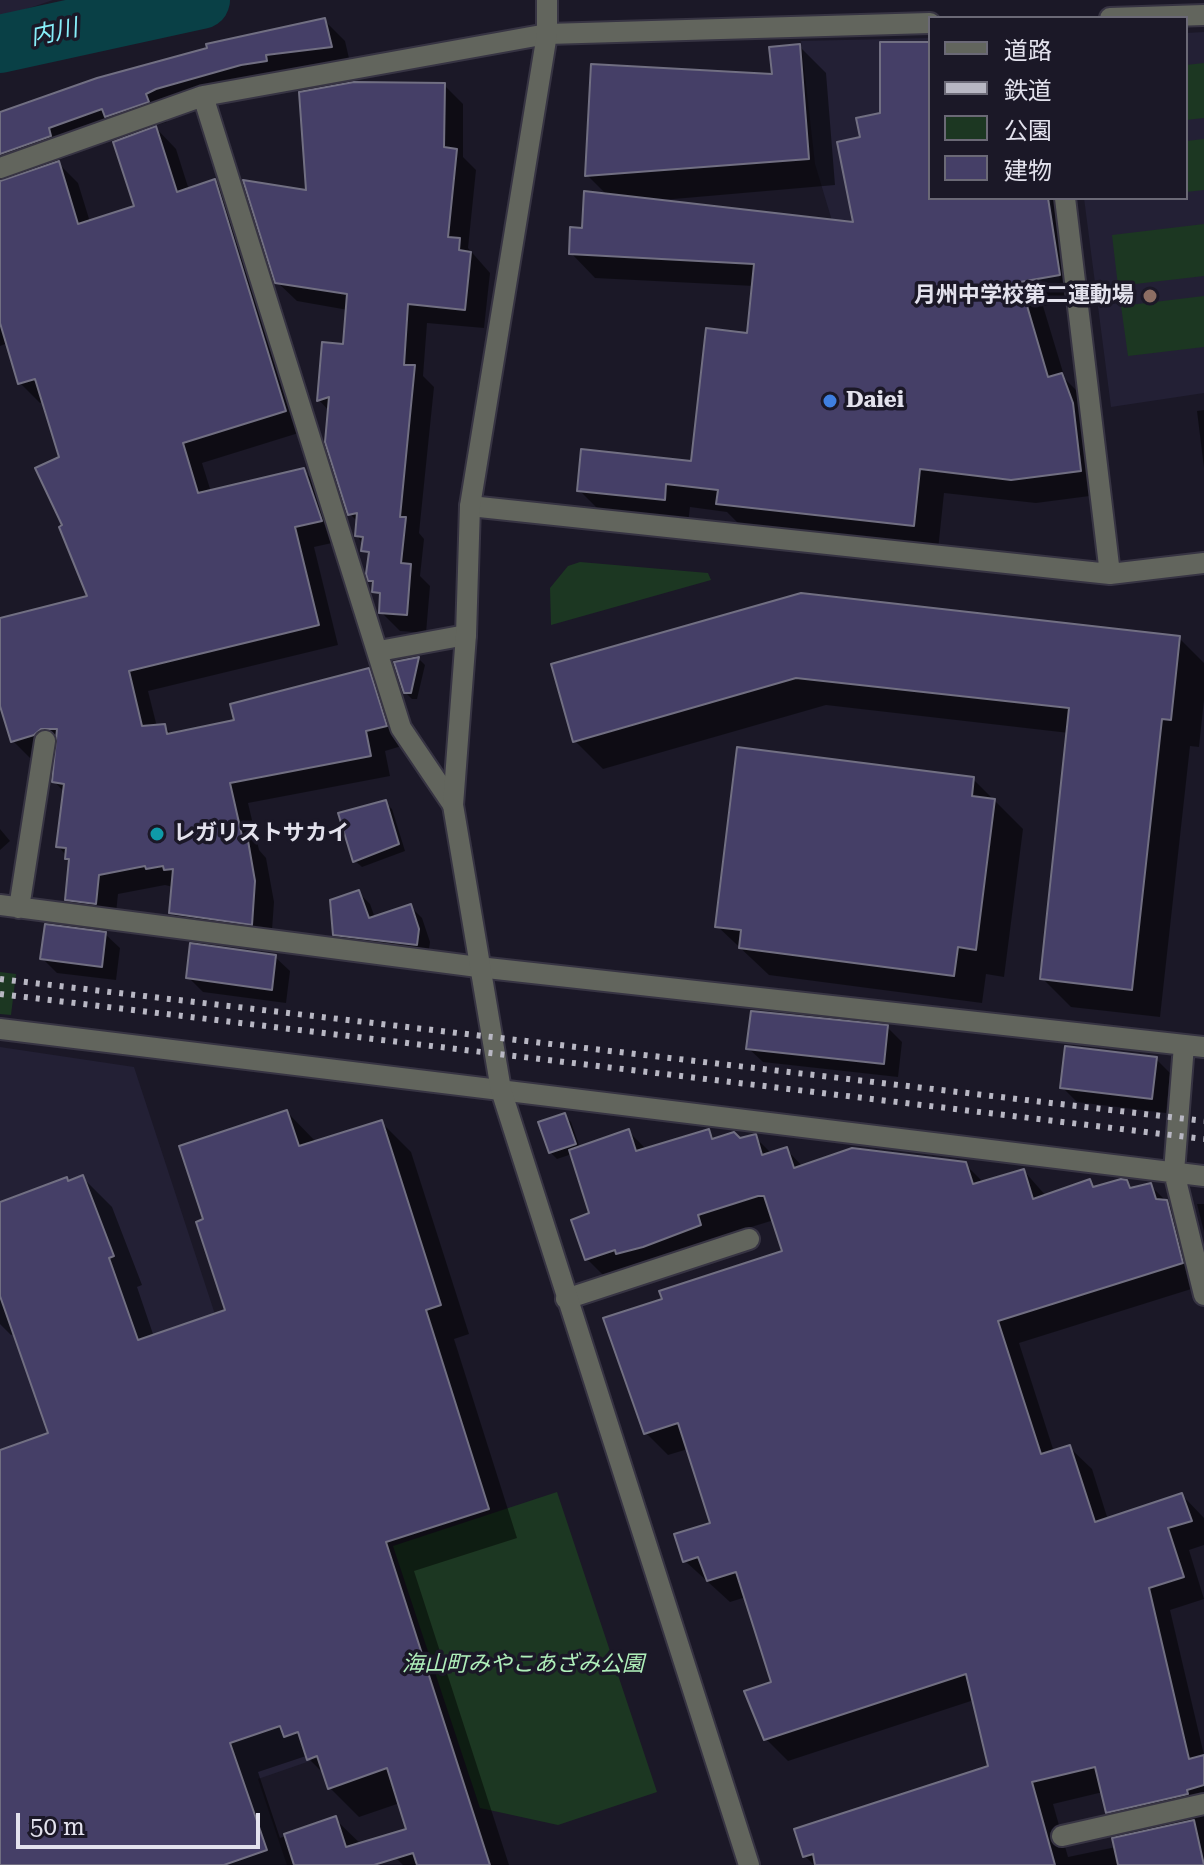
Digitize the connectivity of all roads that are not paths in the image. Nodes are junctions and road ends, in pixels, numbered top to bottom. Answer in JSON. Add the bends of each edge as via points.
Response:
{"nodes":[{"id":1,"x":547,"y":0,"type":"edge"},
{"id":2,"x":1204,"y":15,"type":"edge"},
{"id":3,"x":1173,"y":16,"type":"edge"},
{"id":4,"x":928,"y":23,"type":"edge"},
{"id":5,"x":547,"y":34,"type":"junction"},
{"id":6,"x":203,"y":96,"type":"junction"},
{"id":7,"x":0,"y":168,"type":"edge"},
{"id":8,"x":1065,"y":200,"type":"edge"},
{"id":9,"x":470,"y":506,"type":"junction"},
{"id":10,"x":1204,"y":563,"type":"edge"},
{"id":11,"x":1110,"y":574,"type":"junction"},
{"id":12,"x":466,"y":635,"type":"junction"},
{"id":13,"x":379,"y":651,"type":"junction"},
{"id":14,"x":45,"y":741,"type":"dead end"},
{"id":15,"x":453,"y":805,"type":"junction"},
{"id":16,"x":9,"y":906,"type":"edge"},
{"id":17,"x":478,"y":967,"type":"junction"},
{"id":18,"x":0,"y":1029,"type":"edge"},
{"id":19,"x":1194,"y":1046,"type":"edge"},
{"id":20,"x":501,"y":1090,"type":"junction"},
{"id":21,"x":1174,"y":1172,"type":"junction"},
{"id":22,"x":1204,"y":1176,"type":"edge"},
{"id":23,"x":749,"y":1239,"type":"dead end"},
{"id":24,"x":1204,"y":1295,"type":"edge"},
{"id":25,"x":566,"y":1299,"type":"junction"},
{"id":26,"x":1204,"y":1804,"type":"edge"},
{"id":27,"x":1062,"y":1836,"type":"dead end"},
{"id":28,"x":749,"y":1865,"type":"edge"}],
"edges":[{"from":1,"to":5,"type":"street"},
{"from":2,"to":3,"type":"street"},
{"from":4,"to":5,"type":"street"},
{"from":5,"to":6,"type":"street"},
{"from":5,"to":9,"type":"street"},
{"from":6,"to":7,"type":"street"},
{"from":6,"to":13,"type":"street"},
{"from":8,"to":11,"type":"street"},
{"from":9,"to":11,"type":"street"},
{"from":9,"to":12,"type":"street"},
{"from":10,"to":11,"type":"street"},
{"from":12,"to":13,"type":"street"},
{"from":12,"to":15,"type":"street"},
{"from":13,"to":15,"type":"street","via":[[401,728]]},
{"from":14,"to":16,"type":"street"},
{"from":15,"to":17,"type":"street"},
{"from":16,"to":17,"type":"street"},
{"from":17,"to":19,"type":"street"},
{"from":17,"to":20,"type":"street"},
{"from":18,"to":20,"type":"street"},
{"from":19,"to":21,"type":"street"},
{"from":20,"to":21,"type":"street"},
{"from":20,"to":25,"type":"street"},
{"from":21,"to":22,"type":"street"},
{"from":21,"to":24,"type":"street"},
{"from":23,"to":25,"type":"street"},
{"from":25,"to":28,"type":"street"},
{"from":26,"to":27,"type":"street"}]}
